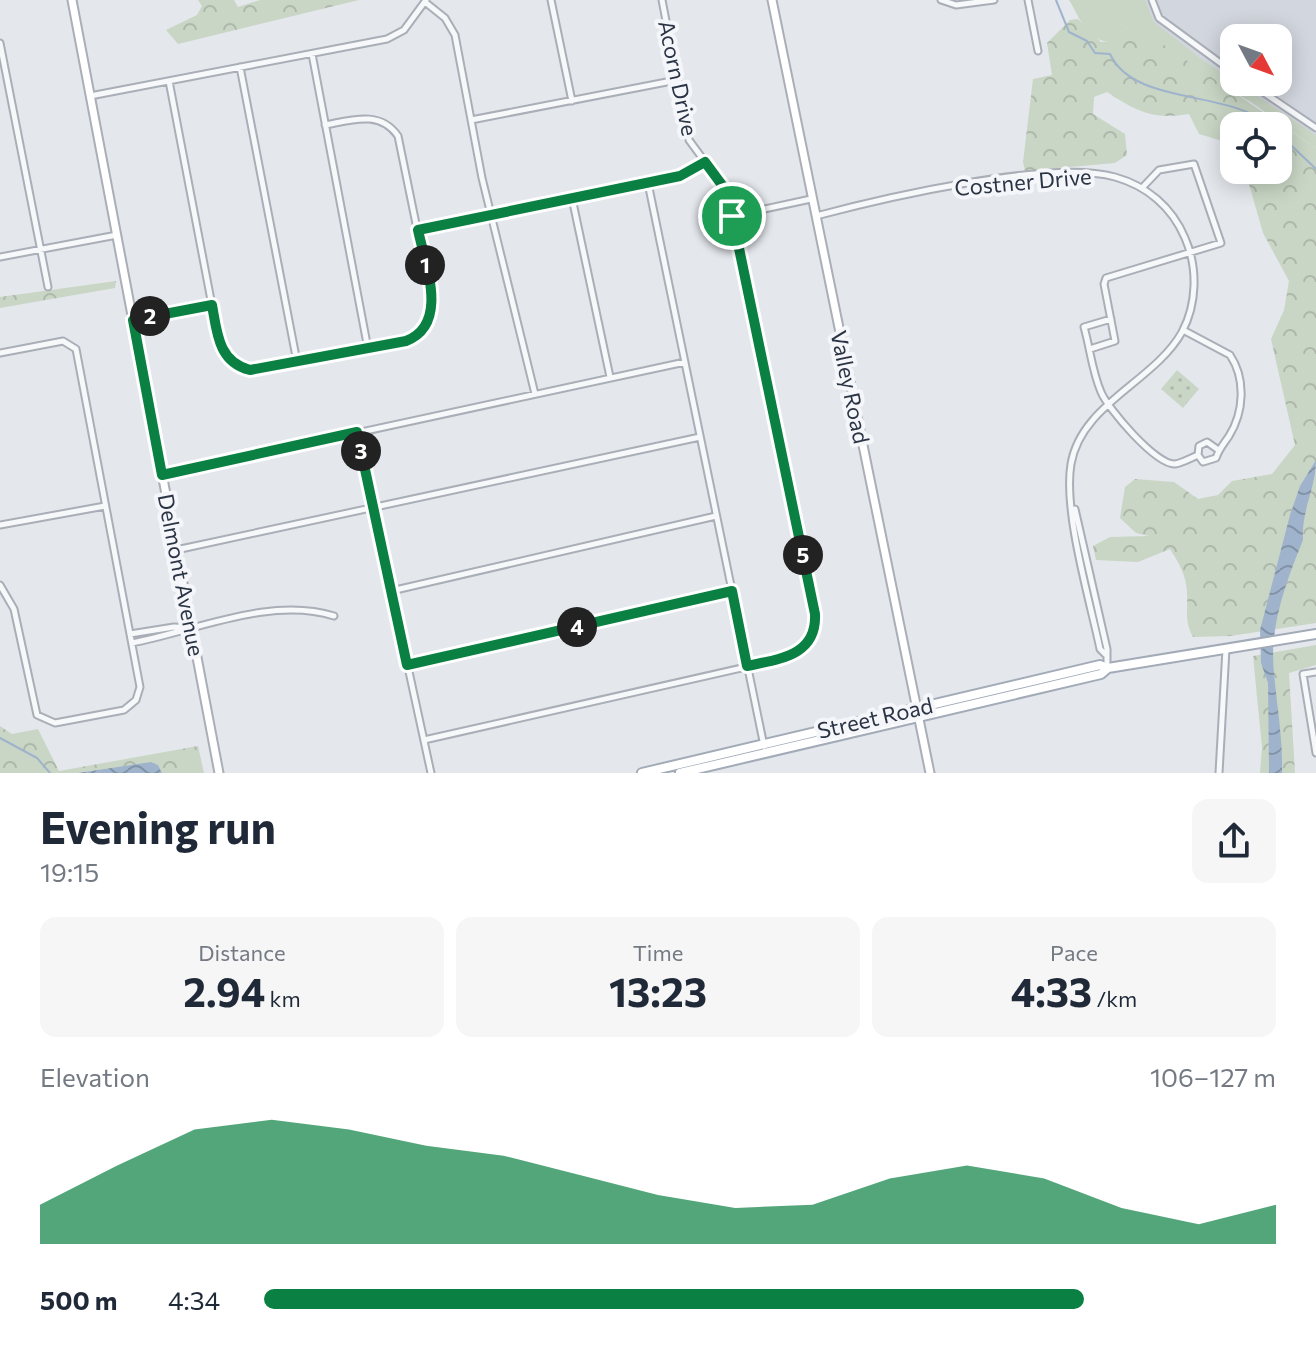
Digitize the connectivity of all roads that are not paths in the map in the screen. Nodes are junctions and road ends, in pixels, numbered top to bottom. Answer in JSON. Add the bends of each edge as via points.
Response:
{"nodes":[{"id":1,"x":72,"y":0,"type":"edge"},
{"id":2,"x":551,"y":0,"type":"edge"},
{"id":3,"x":662,"y":0,"type":"edge"},
{"id":4,"x":772,"y":0,"type":"edge"},
{"id":5,"x":941,"y":0,"type":"edge"},
{"id":6,"x":994,"y":0,"type":"edge"},
{"id":7,"x":1028,"y":0,"type":"edge"},
{"id":8,"x":1152,"y":0,"type":"edge"},
{"id":9,"x":425,"y":1,"type":"edge"},
{"id":10,"x":0,"y":43,"type":"edge"},
{"id":11,"x":1038,"y":51,"type":"dead end"},
{"id":12,"x":312,"y":54,"type":"junction"},
{"id":13,"x":1220,"y":63,"type":"edge"},
{"id":14,"x":240,"y":67,"type":"junction"},
{"id":15,"x":677,"y":80,"type":"junction"},
{"id":16,"x":169,"y":81,"type":"junction"},
{"id":17,"x":90,"y":96,"type":"junction"},
{"id":18,"x":1269,"y":96,"type":"edge"},
{"id":19,"x":572,"y":101,"type":"junction"},
{"id":20,"x":471,"y":120,"type":"junction"},
{"id":21,"x":325,"y":125,"type":"junction"},
{"id":22,"x":1316,"y":128,"type":"edge"},
{"id":23,"x":705,"y":162,"type":"junction"},
{"id":24,"x":648,"y":183,"type":"junction"},
{"id":25,"x":1142,"y":188,"type":"junction"},
{"id":26,"x":572,"y":198,"type":"junction"},
{"id":27,"x":811,"y":199,"type":"junction"},
{"id":28,"x":492,"y":215,"type":"junction"},
{"id":29,"x":732,"y":216,"type":"junction"},
{"id":30,"x":815,"y":216,"type":"junction"},
{"id":31,"x":418,"y":230,"type":"junction"},
{"id":32,"x":117,"y":235,"type":"junction"},
{"id":33,"x":40,"y":249,"type":"junction"},
{"id":34,"x":1190,"y":251,"type":"junction"},
{"id":35,"x":0,"y":257,"type":"edge"},
{"id":36,"x":48,"y":287,"type":"dead end"},
{"id":37,"x":212,"y":305,"type":"junction"},
{"id":38,"x":1111,"y":319,"type":"junction"},
{"id":39,"x":133,"y":320,"type":"junction"},
{"id":40,"x":1183,"y":330,"type":"junction"},
{"id":41,"x":368,"y":349,"type":"junction"},
{"id":42,"x":1090,"y":349,"type":"junction"},
{"id":43,"x":0,"y":353,"type":"edge"},
{"id":44,"x":297,"y":362,"type":"junction"},
{"id":45,"x":685,"y":362,"type":"junction"},
{"id":46,"x":610,"y":378,"type":"junction"},
{"id":47,"x":535,"y":394,"type":"junction"},
{"id":48,"x":1109,"y":405,"type":"junction"},
{"id":49,"x":357,"y":432,"type":"junction"},
{"id":50,"x":700,"y":437,"type":"junction"},
{"id":51,"x":1217,"y":449,"type":"junction"},
{"id":52,"x":1198,"y":455,"type":"junction"},
{"id":53,"x":162,"y":475,"type":"junction"},
{"id":54,"x":105,"y":506,"type":"junction"},
{"id":55,"x":373,"y":507,"type":"junction"},
{"id":56,"x":716,"y":516,"type":"junction"},
{"id":57,"x":0,"y":525,"type":"edge"},
{"id":58,"x":176,"y":550,"type":"junction"},
{"id":59,"x":0,"y":585,"type":"edge"},
{"id":60,"x":391,"y":591,"type":"junction"},
{"id":61,"x":732,"y":591,"type":"junction"},
{"id":62,"x":334,"y":616,"type":"dead end"},
{"id":63,"x":191,"y":628,"type":"junction"},
{"id":64,"x":130,"y":634,"type":"junction"},
{"id":65,"x":1316,"y":634,"type":"edge"},
{"id":66,"x":132,"y":643,"type":"junction"},
{"id":67,"x":1226,"y":648,"type":"junction"},
{"id":68,"x":407,"y":665,"type":"junction"},
{"id":69,"x":747,"y":666,"type":"junction"},
{"id":70,"x":1108,"y":668,"type":"junction"},
{"id":71,"x":1316,"y":672,"type":"edge"},
{"id":72,"x":917,"y":713,"type":"junction"},
{"id":73,"x":424,"y":740,"type":"junction"},
{"id":74,"x":764,"y":749,"type":"junction"},
{"id":75,"x":1316,"y":753,"type":"edge"},
{"id":76,"x":219,"y":773,"type":"edge"},
{"id":77,"x":431,"y":773,"type":"edge"},
{"id":78,"x":642,"y":773,"type":"edge"},
{"id":79,"x":680,"y":773,"type":"edge"},
{"id":80,"x":930,"y":773,"type":"edge"},
{"id":81,"x":1219,"y":773,"type":"edge"}],
"edges":[{"from":1,"to":17,"type":"street","name":"Delmont Avenue"},
{"from":2,"to":19,"type":"street"},
{"from":3,"to":15,"type":"street","name":"Acorn Drive"},
{"from":4,"to":27,"type":"street","name":"Valley Road"},
{"from":5,"to":6,"type":"street","via":[[956,5]]},
{"from":7,"to":11,"type":"street"},
{"from":8,"to":13,"type":"street","via":[[1159,18]]},
{"from":9,"to":12,"type":"street","via":[[393,37]]},
{"from":9,"to":20,"type":"street","via":[[455,35]]},
{"from":10,"to":33,"type":"street"},
{"from":12,"to":14,"type":"street"},
{"from":12,"to":21,"type":"street"},
{"from":14,"to":16,"type":"street"},
{"from":14,"to":44,"type":"street"},
{"from":15,"to":19,"type":"street"},
{"from":15,"to":23,"type":"street","name":"Acorn Drive","via":[[689,140]]},
{"from":16,"to":17,"type":"street"},
{"from":16,"to":37,"type":"street"},
{"from":17,"to":32,"type":"street","name":"Delmont Avenue"},
{"from":18,"to":22,"type":"street"},
{"from":19,"to":20,"type":"street"},
{"from":20,"to":28,"type":"street"},
{"from":21,"to":31,"type":"street","via":[[372,118],[394,130]]},
{"from":21,"to":41,"type":"street"},
{"from":23,"to":24,"type":"street","via":[[688,174]]},
{"from":23,"to":29,"type":"street","name":"Acorn Drive","via":[[726,193]]},
{"from":24,"to":26,"type":"street"},
{"from":24,"to":45,"type":"street"},
{"from":25,"to":30,"type":"street","name":"Costner Drive","via":[[1098,174],[1018,177]]},
{"from":25,"to":34,"type":"street","name":"Costner Drive","via":[[1172,214]]},
{"from":25,"to":34,"type":"street","via":[[1159,170],[1191,162],[1197,167],[1221,243]]},
{"from":26,"to":28,"type":"street"},
{"from":26,"to":46,"type":"street"},
{"from":27,"to":29,"type":"street"},
{"from":27,"to":30,"type":"street","name":"Valley Road"},
{"from":28,"to":31,"type":"street"},
{"from":28,"to":47,"type":"street"},
{"from":29,"to":69,"type":"street","name":"Acorn Drive","via":[[815,620],[811,638],[797,653]]},
{"from":30,"to":72,"type":"street","name":"Valley Road"},
{"from":31,"to":41,"type":"street","via":[[432,310],[425,329],[410,340]]},
{"from":32,"to":33,"type":"street"},
{"from":32,"to":39,"type":"street","name":"Delmont Avenue"},
{"from":33,"to":35,"type":"street"},
{"from":33,"to":36,"type":"street"},
{"from":34,"to":38,"type":"street","via":[[1106,278]]},
{"from":34,"to":40,"type":"street","name":"Costner Drive","via":[[1194,289]]},
{"from":37,"to":39,"type":"street"},
{"from":37,"to":44,"type":"street","via":[[223,353],[243,368]]},
{"from":38,"to":42,"type":"street","via":[[1115,341]]},
{"from":38,"to":42,"type":"street","via":[[1084,327]]},
{"from":39,"to":53,"type":"street","name":"Delmont Avenue"},
{"from":40,"to":48,"type":"street","name":"Costner Drive"},
{"from":40,"to":51,"type":"street","via":[[1235,362],[1242,407]]},
{"from":41,"to":44,"type":"street"},
{"from":42,"to":48,"type":"street"},
{"from":43,"to":54,"type":"street","via":[[63,341],[76,349]]},
{"from":45,"to":46,"type":"street"},
{"from":45,"to":50,"type":"street"},
{"from":46,"to":47,"type":"street"},
{"from":47,"to":49,"type":"street"},
{"from":48,"to":52,"type":"street","via":[[1160,460],[1174,464]]},
{"from":48,"to":70,"type":"street","name":"Costner Drive","via":[[1086,428],[1071,464],[1074,531]]},
{"from":49,"to":53,"type":"street"},
{"from":49,"to":55,"type":"street"},
{"from":50,"to":55,"type":"street"},
{"from":50,"to":56,"type":"street"},
{"from":51,"to":52,"type":"street","via":[[1207,442],[1199,446]]},
{"from":51,"to":52,"type":"street","via":[[1212,461],[1203,462]]},
{"from":53,"to":58,"type":"street","name":"Delmont Avenue"},
{"from":54,"to":57,"type":"street"},
{"from":54,"to":64,"type":"street"},
{"from":55,"to":58,"type":"street"},
{"from":55,"to":60,"type":"street"},
{"from":56,"to":60,"type":"street"},
{"from":56,"to":61,"type":"street"},
{"from":58,"to":63,"type":"street","name":"Delmont Avenue"},
{"from":59,"to":66,"type":"street","via":[[14,609],[33,707],[43,720],[55,723],[129,708],[140,687]]},
{"from":60,"to":68,"type":"street"},
{"from":61,"to":68,"type":"street"},
{"from":61,"to":69,"type":"street"},
{"from":62,"to":63,"type":"street","via":[[290,610]]},
{"from":63,"to":64,"type":"street"},
{"from":63,"to":66,"type":"street"},
{"from":63,"to":76,"type":"street","name":"Delmont Avenue"},
{"from":64,"to":66,"type":"street"},
{"from":65,"to":67,"type":"main road","name":"Street Road"},
{"from":67,"to":70,"type":"main road","name":"Street Road"},
{"from":67,"to":81,"type":"street"},
{"from":68,"to":73,"type":"street"},
{"from":69,"to":73,"type":"street","name":"Acorn Drive"},
{"from":69,"to":74,"type":"street"},
{"from":70,"to":72,"type":"main road","name":"Street Road","via":[[1101,674]]},
{"from":71,"to":75,"type":"street","via":[[1303,674]]},
{"from":72,"to":74,"type":"main road","name":"Street Road"},
{"from":72,"to":80,"type":"street","name":"Valley Road"},
{"from":73,"to":77,"type":"street"},
{"from":74,"to":78,"type":"main road","name":"Street Road"},
{"from":74,"to":79,"type":"main road","name":"Street Road"}]}
